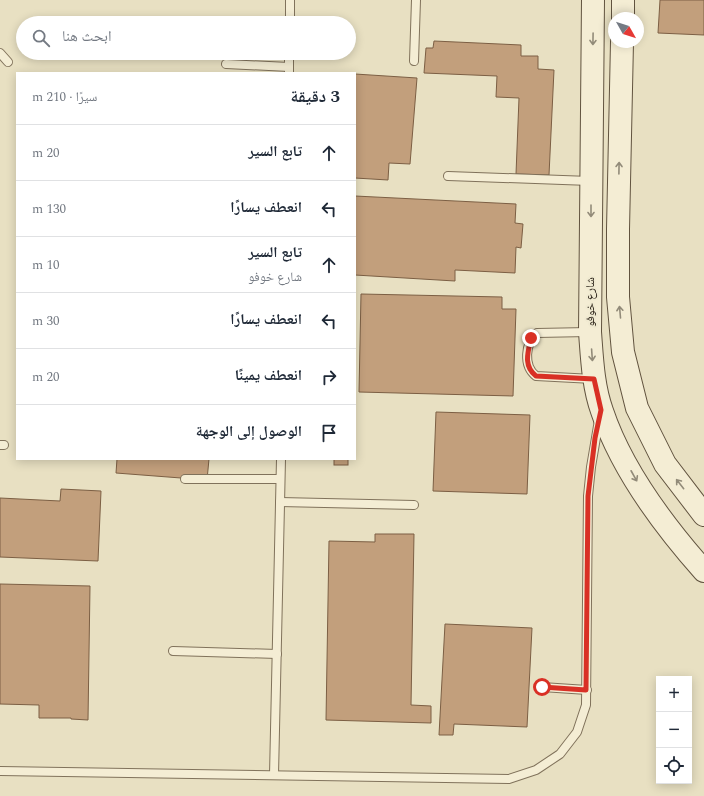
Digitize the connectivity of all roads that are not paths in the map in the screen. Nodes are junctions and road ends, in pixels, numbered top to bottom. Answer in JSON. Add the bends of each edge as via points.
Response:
{"nodes":[{"id":1,"x":290,"y":0,"type":"edge"},
{"id":2,"x":416,"y":0,"type":"edge"},
{"id":3,"x":593,"y":0,"type":"edge"},
{"id":4,"x":623,"y":0,"type":"edge"},
{"id":5,"x":623,"y":12,"type":"edge"},
{"id":6,"x":290,"y":16,"type":"edge"},
{"id":7,"x":622,"y":48,"type":"edge"},
{"id":8,"x":0,"y":54,"type":"edge"},
{"id":9,"x":414,"y":61,"type":"dead end"},
{"id":10,"x":8,"y":62,"type":"dead end"},
{"id":11,"x":226,"y":64,"type":"dead end"},
{"id":12,"x":289,"y":70,"type":"edge"},
{"id":13,"x":448,"y":176,"type":"dead end"},
{"id":14,"x":591,"y":181,"type":"junction"},
{"id":15,"x":590,"y":332,"type":"junction"},
{"id":16,"x":594,"y":379,"type":"junction"},
{"id":17,"x":601,"y":410,"type":"junction"},
{"id":18,"x":281,"y":460,"type":"edge"},
{"id":19,"x":185,"y":479,"type":"dead end"},
{"id":20,"x":280,"y":479,"type":"junction"},
{"id":21,"x":280,"y":502,"type":"junction"},
{"id":22,"x":414,"y":504,"type":"dead end"},
{"id":23,"x":703,"y":513,"type":"edge"},
{"id":24,"x":704,"y":571,"type":"edge"},
{"id":25,"x":173,"y":651,"type":"dead end"},
{"id":26,"x":277,"y":654,"type":"junction"},
{"id":27,"x":542,"y":687,"type":"dead end"},
{"id":28,"x":586,"y":690,"type":"junction"},
{"id":29,"x":0,"y":771,"type":"edge"},
{"id":30,"x":274,"y":775,"type":"junction"}],
"edges":[{"from":1,"to":6,"type":"lane"},
{"from":2,"to":9,"type":"lane"},
{"from":3,"to":14,"type":"street","name":"شارع خوفو","one_way":true},
{"from":4,"to":5,"type":"street"},
{"from":23,"to":7,"type":"street","one_way":true,"via":[[664,464],[637,408],[623,352],[618,297]]},
{"from":8,"to":10,"type":"lane"},
{"from":11,"to":12,"type":"lane"},
{"from":13,"to":14,"type":"lane"},
{"from":14,"to":15,"type":"street","name":"شارع خوفو","one_way":true},
{"from":15,"to":16,"type":"street","name":"شارع خوفو","one_way":true},
{"from":15,"to":16,"type":"lane","via":[[537,333],[531,338],[527,361],[536,376]]},
{"from":16,"to":17,"type":"street","name":"شارع خوفو"},
{"from":17,"to":24,"type":"street","name":"شارع خوفو","one_way":true,"via":[[616,445],[644,496]]},
{"from":17,"to":28,"type":"lane","via":[[588,496]]},
{"from":18,"to":20,"type":"lane"},
{"from":19,"to":20,"type":"lane"},
{"from":20,"to":21,"type":"lane"},
{"from":21,"to":22,"type":"lane"},
{"from":21,"to":26,"type":"lane"},
{"from":25,"to":26,"type":"lane"},
{"from":26,"to":30,"type":"lane"},
{"from":27,"to":28,"type":"lane"},
{"from":28,"to":30,"type":"lane","via":[[586,705],[577,732],[560,754],[536,770],[509,779]]},
{"from":29,"to":30,"type":"lane"}]}
